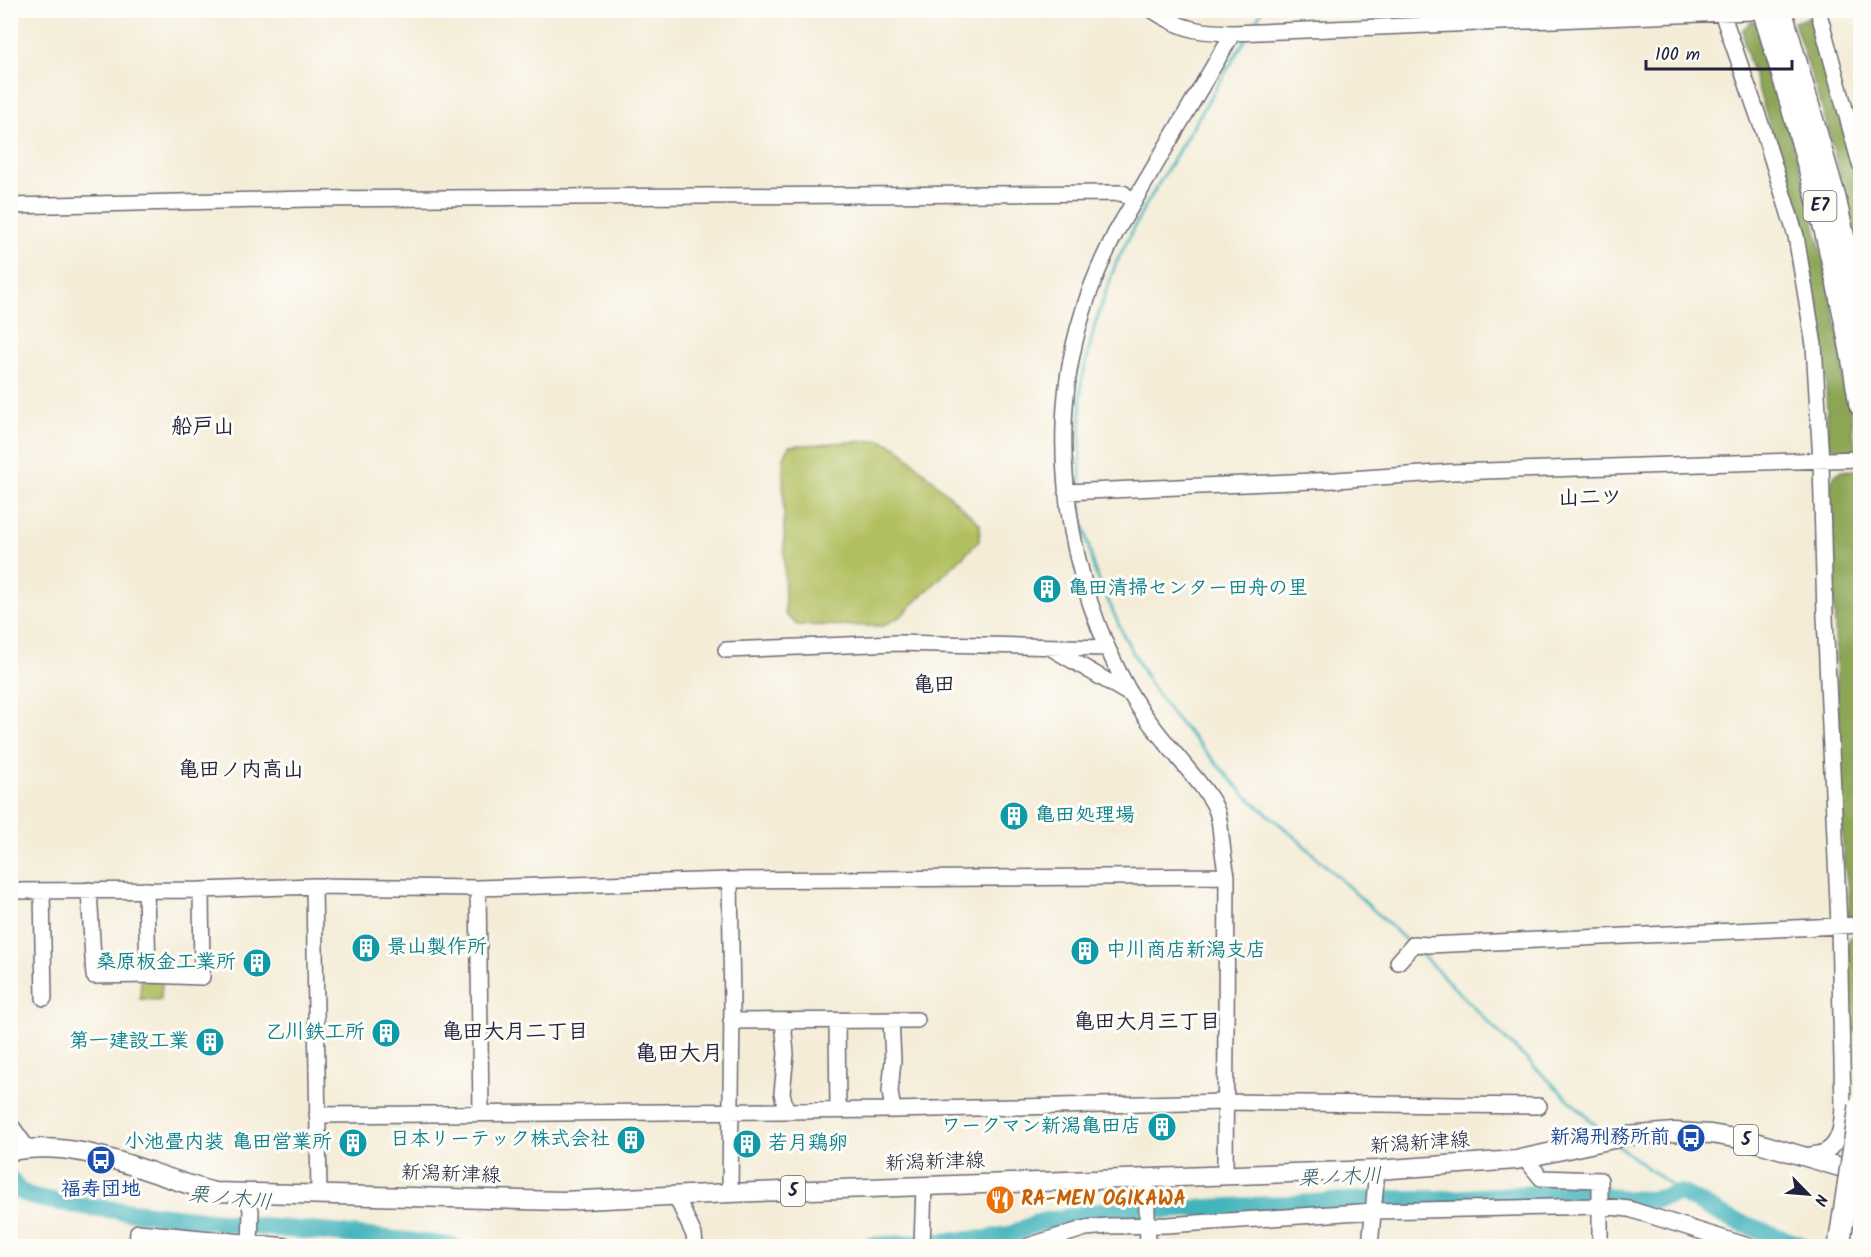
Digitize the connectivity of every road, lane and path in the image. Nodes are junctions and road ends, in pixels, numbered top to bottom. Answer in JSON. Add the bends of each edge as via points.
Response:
{"nodes":[{"id":1,"x":1152,"y":10,"type":"edge"},
{"id":2,"x":1781,"y":10,"type":"edge"},
{"id":3,"x":1818,"y":10,"type":"edge"},
{"id":4,"x":1721,"y":11,"type":"edge"},
{"id":5,"x":1757,"y":11,"type":"edge"},
{"id":6,"x":1238,"y":32,"type":"junction"},
{"id":7,"x":1860,"y":164,"type":"edge"},
{"id":8,"x":1134,"y":202,"type":"junction"},
{"id":9,"x":10,"y":206,"type":"edge"},
{"id":10,"x":1860,"y":311,"type":"edge"},
{"id":11,"x":1860,"y":405,"type":"edge"},
{"id":12,"x":1860,"y":459,"type":"edge"},
{"id":13,"x":1821,"y":461,"type":"junction"},
{"id":14,"x":1069,"y":492,"type":"junction"},
{"id":15,"x":1048,"y":647,"type":"junction"},
{"id":16,"x":1107,"y":648,"type":"junction"},
{"id":17,"x":726,"y":650,"type":"dead end"},
{"id":18,"x":1131,"y":695,"type":"junction"},
{"id":19,"x":1227,"y":876,"type":"junction"},
{"id":20,"x":730,"y":880,"type":"junction"},
{"id":21,"x":314,"y":886,"type":"junction"},
{"id":22,"x":478,"y":888,"type":"junction"},
{"id":23,"x":89,"y":890,"type":"junction"},
{"id":24,"x":146,"y":890,"type":"junction"},
{"id":25,"x":201,"y":890,"type":"junction"},
{"id":26,"x":10,"y":891,"type":"edge"},
{"id":27,"x":42,"y":891,"type":"junction"},
{"id":28,"x":1839,"y":925,"type":"junction"},
{"id":29,"x":1860,"y":925,"type":"edge"},
{"id":30,"x":1398,"y":962,"type":"dead end"},
{"id":31,"x":148,"y":975,"type":"junction"},
{"id":32,"x":44,"y":998,"type":"dead end"},
{"id":33,"x":837,"y":1020,"type":"junction"},
{"id":34,"x":891,"y":1020,"type":"junction"},
{"id":35,"x":917,"y":1020,"type":"dead end"},
{"id":36,"x":731,"y":1021,"type":"junction"},
{"id":37,"x":783,"y":1021,"type":"junction"},
{"id":38,"x":1225,"y":1102,"type":"junction"},
{"id":39,"x":1539,"y":1106,"type":"dead end"},
{"id":40,"x":1860,"y":1106,"type":"edge"},
{"id":41,"x":731,"y":1110,"type":"junction"},
{"id":42,"x":786,"y":1110,"type":"junction"},
{"id":43,"x":838,"y":1110,"type":"junction"},
{"id":44,"x":892,"y":1110,"type":"junction"},
{"id":45,"x":481,"y":1112,"type":"junction"},
{"id":46,"x":317,"y":1115,"type":"junction"},
{"id":47,"x":10,"y":1124,"type":"edge"},
{"id":48,"x":19,"y":1149,"type":"edge"},
{"id":49,"x":1802,"y":1156,"type":"junction"},
{"id":50,"x":1525,"y":1158,"type":"junction"},
{"id":51,"x":1377,"y":1170,"type":"junction"},
{"id":52,"x":1860,"y":1173,"type":"edge"},
{"id":53,"x":1225,"y":1174,"type":"junction"},
{"id":54,"x":1146,"y":1179,"type":"junction"},
{"id":55,"x":924,"y":1186,"type":"junction"},
{"id":56,"x":730,"y":1193,"type":"junction"},
{"id":57,"x":319,"y":1194,"type":"junction"},
{"id":58,"x":676,"y":1196,"type":"junction"},
{"id":59,"x":250,"y":1202,"type":"junction"},
{"id":60,"x":1602,"y":1206,"type":"junction"},
{"id":61,"x":1374,"y":1210,"type":"junction"},
{"id":62,"x":1860,"y":1216,"type":"edge"},
{"id":63,"x":1148,"y":1226,"type":"junction"},
{"id":64,"x":250,"y":1240,"type":"edge"},
{"id":65,"x":137,"y":1246,"type":"edge"},
{"id":66,"x":287,"y":1246,"type":"edge"},
{"id":67,"x":695,"y":1246,"type":"edge"},
{"id":68,"x":922,"y":1246,"type":"edge"},
{"id":69,"x":1028,"y":1246,"type":"edge"},
{"id":70,"x":1148,"y":1246,"type":"edge"},
{"id":71,"x":1370,"y":1246,"type":"edge"},
{"id":72,"x":1600,"y":1246,"type":"edge"},
{"id":73,"x":1748,"y":1246,"type":"edge"},
{"id":74,"x":1839,"y":1246,"type":"edge"},
{"id":75,"x":1855,"y":1246,"type":"edge"}],
"edges":[{"from":1,"to":6,"type":"street","via":[[1203,33]]},
{"from":2,"to":10,"type":"highway","number":"E7","via":[[1835,198]]},
{"from":3,"to":7,"type":"street"},
{"from":4,"to":5,"type":"street"},
{"from":4,"to":6,"type":"street"},
{"from":4,"to":13,"type":"street","via":[[1796,236],[1814,345]]},
{"from":5,"to":11,"type":"highway","number":"E7","via":[[1797,122],[1819,202]]},
{"from":6,"to":8,"type":"street"},
{"from":8,"to":9,"type":"street","via":[[1124,193],[309,199]]},
{"from":8,"to":14,"type":"street","via":[[1100,265],[1078,330],[1064,411]]},
{"from":12,"to":13,"type":"street"},
{"from":13,"to":14,"type":"street","via":[[1452,472]]},
{"from":13,"to":28,"type":"street"},
{"from":14,"to":16,"type":"street","via":[[1081,578]]},
{"from":15,"to":16,"type":"street"},
{"from":15,"to":17,"type":"street","via":[[896,643]]},
{"from":15,"to":18,"type":"street"},
{"from":16,"to":18,"type":"street"},
{"from":18,"to":19,"type":"street","via":[[1216,808]]},
{"from":19,"to":20,"type":"street"},
{"from":19,"to":38,"type":"street"},
{"from":20,"to":22,"type":"street"},
{"from":20,"to":36,"type":"street"},
{"from":21,"to":22,"type":"street"},
{"from":21,"to":25,"type":"street"},
{"from":21,"to":46,"type":"street"},
{"from":22,"to":45,"type":"street"},
{"from":23,"to":24,"type":"street"},
{"from":23,"to":27,"type":"street"},
{"from":23,"to":31,"type":"street","via":[[94,975]]},
{"from":24,"to":25,"type":"street"},
{"from":24,"to":31,"type":"street"},
{"from":25,"to":31,"type":"street","via":[[202,977]]},
{"from":26,"to":27,"type":"street"},
{"from":27,"to":32,"type":"street"},
{"from":28,"to":29,"type":"street"},
{"from":28,"to":30,"type":"street","via":[[1414,944]]},
{"from":28,"to":49,"type":"street","via":[[1842,1125],[1835,1143],[1826,1152]]},
{"from":33,"to":34,"type":"street"},
{"from":33,"to":37,"type":"street"},
{"from":33,"to":43,"type":"street"},
{"from":34,"to":35,"type":"street"},
{"from":34,"to":44,"type":"street"},
{"from":36,"to":37,"type":"street"},
{"from":36,"to":41,"type":"street"},
{"from":37,"to":42,"type":"street","via":[[786,1054],[782,1093]]},
{"from":38,"to":39,"type":"street"},
{"from":38,"to":44,"type":"street"},
{"from":38,"to":53,"type":"street"},
{"from":40,"to":74,"type":"highway","bridge":true},
{"from":41,"to":42,"type":"street"},
{"from":41,"to":45,"type":"street"},
{"from":41,"to":56,"type":"street"},
{"from":42,"to":43,"type":"street"},
{"from":43,"to":44,"type":"street"},
{"from":45,"to":46,"type":"street"},
{"from":46,"to":57,"type":"street"},
{"from":47,"to":48,"type":"street"},
{"from":48,"to":59,"type":"main road","name":"新潟新津線","number":"5","via":[[78,1150],[126,1161],[179,1183]]},
{"from":49,"to":50,"type":"main road","name":"新潟新津線","number":"5","via":[[1752,1141],[1674,1132],[1627,1136]]},
{"from":49,"to":52,"type":"main road","name":"新潟新津線","number":"5"},
{"from":50,"to":51,"type":"main road","name":"新潟新津線","number":"5"},
{"from":50,"to":60,"type":"street","via":[[1541,1178],[1600,1180]]},
{"from":51,"to":53,"type":"main road","name":"新潟新津線","number":"5"},
{"from":51,"to":61,"type":"street"},
{"from":53,"to":54,"type":"main road","name":"新潟新津線","number":"5"},
{"from":54,"to":55,"type":"main road","name":"新潟新津線","number":"5"},
{"from":54,"to":63,"type":"street"},
{"from":55,"to":56,"type":"main road","name":"新潟新津線","number":"5"},
{"from":55,"to":68,"type":"street"},
{"from":56,"to":58,"type":"main road","name":"新潟新津線","number":"5"},
{"from":57,"to":58,"type":"main road","name":"新潟新津線","number":"5","via":[[563,1201]]},
{"from":57,"to":59,"type":"main road","name":"新潟新津線","number":"5"},
{"from":58,"to":67,"type":"street"},
{"from":59,"to":64,"type":"street"},
{"from":60,"to":61,"type":"street"},
{"from":60,"to":72,"type":"street"},
{"from":60,"to":73,"type":"street","via":[[1629,1209]]},
{"from":61,"to":63,"type":"street"},
{"from":61,"to":71,"type":"street"},
{"from":62,"to":75,"type":"highway"},
{"from":63,"to":69,"type":"street","via":[[1086,1228]]},
{"from":63,"to":70,"type":"street"},
{"from":64,"to":65,"type":"street","via":[[138,1232]]},
{"from":64,"to":66,"type":"street"}]}
